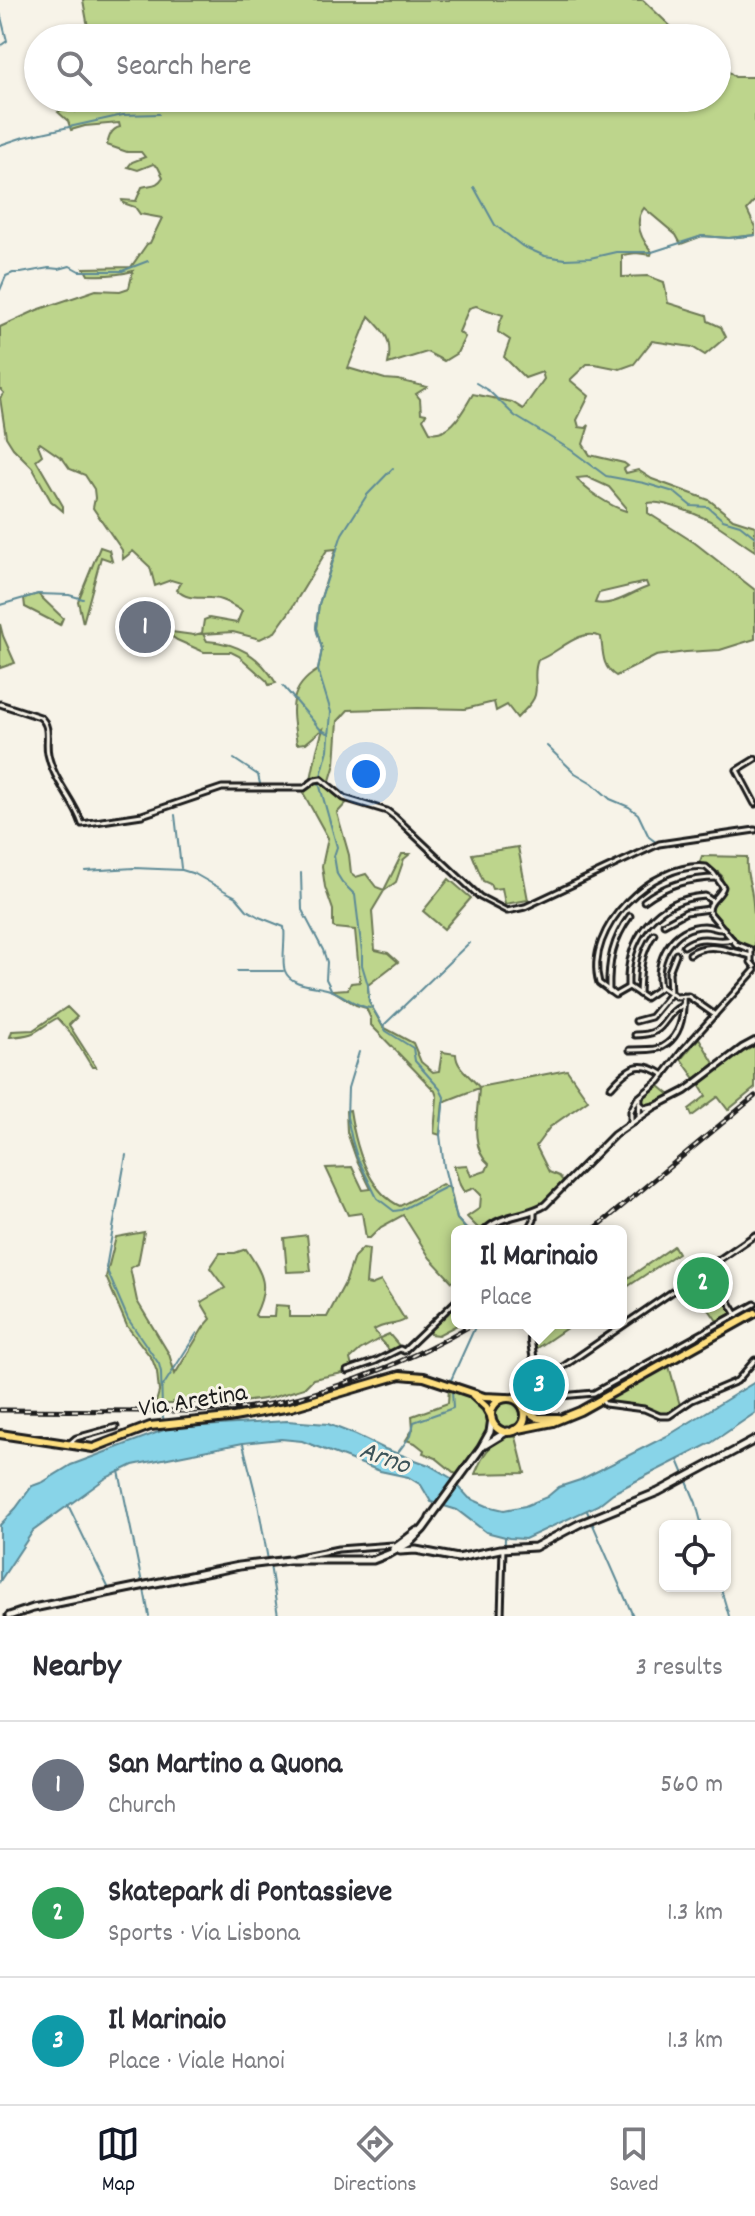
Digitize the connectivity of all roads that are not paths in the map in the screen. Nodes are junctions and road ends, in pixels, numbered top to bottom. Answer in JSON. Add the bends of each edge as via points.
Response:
{"nodes":[{"id":1,"x":0,"y":704,"type":"edge"},
{"id":2,"x":755,"y":759,"type":"edge"},
{"id":3,"x":755,"y":804,"type":"edge"},
{"id":4,"x":755,"y":830,"type":"edge"},
{"id":5,"x":718,"y":878,"type":"junction"},
{"id":6,"x":644,"y":901,"type":"dead end"},
{"id":7,"x":712,"y":901,"type":"junction"},
{"id":8,"x":709,"y":909,"type":"junction"},
{"id":9,"x":630,"y":916,"type":"dead end"},
{"id":10,"x":664,"y":924,"type":"dead end"},
{"id":11,"x":724,"y":929,"type":"junction"},
{"id":12,"x":654,"y":934,"type":"dead end"},
{"id":13,"x":732,"y":939,"type":"junction"},
{"id":14,"x":684,"y":946,"type":"dead end"},
{"id":15,"x":676,"y":954,"type":"dead end"},
{"id":16,"x":690,"y":954,"type":"dead end"},
{"id":17,"x":752,"y":956,"type":"junction"},
{"id":18,"x":755,"y":969,"type":"edge"},
{"id":19,"x":628,"y":987,"type":"junction"},
{"id":20,"x":660,"y":987,"type":"junction"},
{"id":21,"x":608,"y":991,"type":"junction"},
{"id":22,"x":639,"y":994,"type":"junction"},
{"id":23,"x":670,"y":994,"type":"junction"},
{"id":24,"x":683,"y":996,"type":"junction"},
{"id":25,"x":683,"y":1005,"type":"junction"},
{"id":26,"x":715,"y":1015,"type":"junction"},
{"id":27,"x":636,"y":1021,"type":"dead end"},
{"id":28,"x":635,"y":1035,"type":"dead end"},
{"id":29,"x":755,"y":1041,"type":"edge"},
{"id":30,"x":630,"y":1050,"type":"dead end"},
{"id":31,"x":664,"y":1075,"type":"junction"},
{"id":32,"x":611,"y":1087,"type":"dead end"},
{"id":33,"x":642,"y":1096,"type":"junction"},
{"id":34,"x":639,"y":1103,"type":"junction"},
{"id":35,"x":657,"y":1105,"type":"junction"},
{"id":36,"x":634,"y":1119,"type":"junction"},
{"id":37,"x":534,"y":1211,"type":"junction"},
{"id":38,"x":493,"y":1225,"type":"edge"},
{"id":39,"x":531,"y":1225,"type":"edge"},
{"id":40,"x":755,"y":1235,"type":"edge"},
{"id":41,"x":708,"y":1267,"type":"junction"},
{"id":42,"x":755,"y":1304,"type":"edge"},
{"id":43,"x":451,"y":1306,"type":"edge"},
{"id":44,"x":755,"y":1313,"type":"edge"},
{"id":45,"x":737,"y":1315,"type":"junction"},
{"id":46,"x":627,"y":1323,"type":"edge"},
{"id":47,"x":531,"y":1329,"type":"edge"},
{"id":48,"x":618,"y":1329,"type":"edge"},
{"id":49,"x":534,"y":1359,"type":"junction"},
{"id":50,"x":755,"y":1360,"type":"edge"},
{"id":51,"x":538,"y":1367,"type":"junction"},
{"id":52,"x":347,"y":1371,"type":"dead end"},
{"id":53,"x":555,"y":1372,"type":"junction"},
{"id":54,"x":533,"y":1382,"type":"junction"},
{"id":55,"x":542,"y":1386,"type":"junction"},
{"id":56,"x":470,"y":1393,"type":"junction"},
{"id":57,"x":508,"y":1398,"type":"junction"},
{"id":58,"x":601,"y":1400,"type":"junction"},
{"id":59,"x":523,"y":1409,"type":"junction"},
{"id":60,"x":570,"y":1416,"type":"junction"},
{"id":61,"x":492,"y":1417,"type":"junction"},
{"id":62,"x":116,"y":1427,"type":"dead end"},
{"id":63,"x":511,"y":1431,"type":"junction"},
{"id":64,"x":0,"y":1434,"type":"edge"},
{"id":65,"x":755,"y":1440,"type":"edge"},
{"id":66,"x":68,"y":1445,"type":"junction"},
{"id":67,"x":481,"y":1448,"type":"junction"},
{"id":68,"x":431,"y":1518,"type":"junction"},
{"id":69,"x":423,"y":1529,"type":"junction"},
{"id":70,"x":413,"y":1535,"type":"junction"},
{"id":71,"x":409,"y":1543,"type":"junction"},
{"id":72,"x":396,"y":1546,"type":"junction"},
{"id":73,"x":417,"y":1548,"type":"junction"},
{"id":74,"x":503,"y":1548,"type":"junction"},
{"id":75,"x":391,"y":1553,"type":"junction"},
{"id":76,"x":366,"y":1559,"type":"junction"},
{"id":77,"x":281,"y":1561,"type":"junction"},
{"id":78,"x":9,"y":1616,"type":"edge"},
{"id":79,"x":501,"y":1616,"type":"edge"}],
"edges":[{"from":1,"to":4,"type":"street","via":[[45,721],[47,753],[82,824],[142,815],[222,788],[304,788],[321,779],[344,798],[387,811],[480,897],[507,911],[659,844]]},
{"from":2,"to":3,"type":"street","via":[[737,770]]},
{"from":5,"to":6,"type":"street","via":[[678,882]]},
{"from":5,"to":7,"type":"street","via":[[723,888]]},
{"from":5,"to":21,"type":"street","via":[[705,866],[679,870],[650,882],[625,903],[599,954],[597,980]]},
{"from":7,"to":8,"type":"street"},
{"from":7,"to":19,"type":"street","via":[[704,896],[683,900],[654,917],[630,955]]},
{"from":8,"to":10,"type":"street","via":[[687,911]]},
{"from":8,"to":11,"type":"street"},
{"from":9,"to":21,"type":"street","via":[[612,952]]},
{"from":11,"to":13,"type":"street"},
{"from":11,"to":20,"type":"street","via":[[696,927],[672,941],[660,963]]},
{"from":12,"to":22,"type":"street","via":[[642,957]]},
{"from":13,"to":14,"type":"street","via":[[701,938]]},
{"from":13,"to":17,"type":"street"},
{"from":15,"to":23,"type":"street"},
{"from":16,"to":17,"type":"street","via":[[710,947]]},
{"from":17,"to":18,"type":"street"},
{"from":18,"to":26,"type":"street"},
{"from":19,"to":21,"type":"street","via":[[618,995]]},
{"from":19,"to":22,"type":"street"},
{"from":20,"to":22,"type":"street","via":[[648,997]]},
{"from":20,"to":23,"type":"street"},
{"from":23,"to":24,"type":"street"},
{"from":23,"to":27,"type":"street","via":[[652,1016]]},
{"from":24,"to":25,"type":"street"},
{"from":24,"to":26,"type":"street"},
{"from":25,"to":28,"type":"street","via":[[655,1032]]},
{"from":25,"to":30,"type":"street","via":[[681,1026],[665,1045]]},
{"from":26,"to":31,"type":"street"},
{"from":29,"to":35,"type":"street"},
{"from":31,"to":32,"type":"street","via":[[650,1067],[633,1068]]},
{"from":31,"to":33,"type":"street"},
{"from":33,"to":34,"type":"street"},
{"from":33,"to":36,"type":"street","via":[[632,1109]]},
{"from":34,"to":35,"type":"street","via":[[645,1108]]},
{"from":34,"to":36,"type":"street"},
{"from":35,"to":36,"type":"street"},
{"from":36,"to":37,"type":"street"},
{"from":37,"to":38,"type":"street"},
{"from":37,"to":39,"type":"street"},
{"from":40,"to":41,"type":"street"},
{"from":41,"to":45,"type":"street"},
{"from":41,"to":46,"type":"street"},
{"from":42,"to":45,"type":"street"},
{"from":43,"to":52,"type":"street","via":[[404,1351]]},
{"from":44,"to":58,"type":"main road"},
{"from":45,"to":55,"type":"street","via":[[594,1393],[567,1396]]},
{"from":47,"to":49,"type":"street"},
{"from":48,"to":53,"type":"street"},
{"from":49,"to":51,"type":"street"},
{"from":49,"to":54,"type":"street"},
{"from":50,"to":58,"type":"street","via":[[737,1381],[669,1416]]},
{"from":51,"to":53,"type":"street"},
{"from":51,"to":55,"type":"street"},
{"from":53,"to":55,"type":"street"},
{"from":54,"to":55,"type":"street"},
{"from":54,"to":55,"type":"street"},
{"from":54,"to":57,"type":"street","via":[[523,1394]]},
{"from":55,"to":59,"type":"street"},
{"from":56,"to":57,"type":"main road"},
{"from":56,"to":61,"type":"main road"},
{"from":56,"to":66,"type":"main road","name":"Via Aretina","via":[[438,1380],[402,1375],[300,1405],[150,1426],[93,1448]]},
{"from":57,"to":59,"type":"main road"},
{"from":57,"to":61,"type":"main road","via":[[497,1402]]},
{"from":58,"to":60,"type":"main road"},
{"from":59,"to":60,"type":"main road","via":[[538,1418]]},
{"from":59,"to":63,"type":"main road","via":[[524,1419]]},
{"from":60,"to":63,"type":"main road"},
{"from":61,"to":63,"type":"main road","via":[[496,1426]]},
{"from":61,"to":67,"type":"main road"},
{"from":62,"to":66,"type":"street"},
{"from":63,"to":67,"type":"main road"},
{"from":64,"to":66,"type":"main road","name":"Via Aretina"},
{"from":65,"to":74,"type":"main road","via":[[543,1544]]},
{"from":67,"to":68,"type":"main road"},
{"from":68,"to":69,"type":"main road"},
{"from":68,"to":70,"type":"main road"},
{"from":69,"to":71,"type":"main road"},
{"from":69,"to":73,"type":"main road"},
{"from":70,"to":71,"type":"main road"},
{"from":70,"to":72,"type":"main road"},
{"from":71,"to":72,"type":"main road"},
{"from":71,"to":73,"type":"main road"},
{"from":71,"to":75,"type":"main road"},
{"from":72,"to":76,"type":"main road"},
{"from":72,"to":77,"type":"street","via":[[338,1549]]},
{"from":73,"to":74,"type":"main road","via":[[458,1558]]},
{"from":73,"to":75,"type":"main road"},
{"from":74,"to":79,"type":"street"},
{"from":75,"to":76,"type":"main road"},
{"from":76,"to":77,"type":"main road"},
{"from":77,"to":78,"type":"main road"}]}
